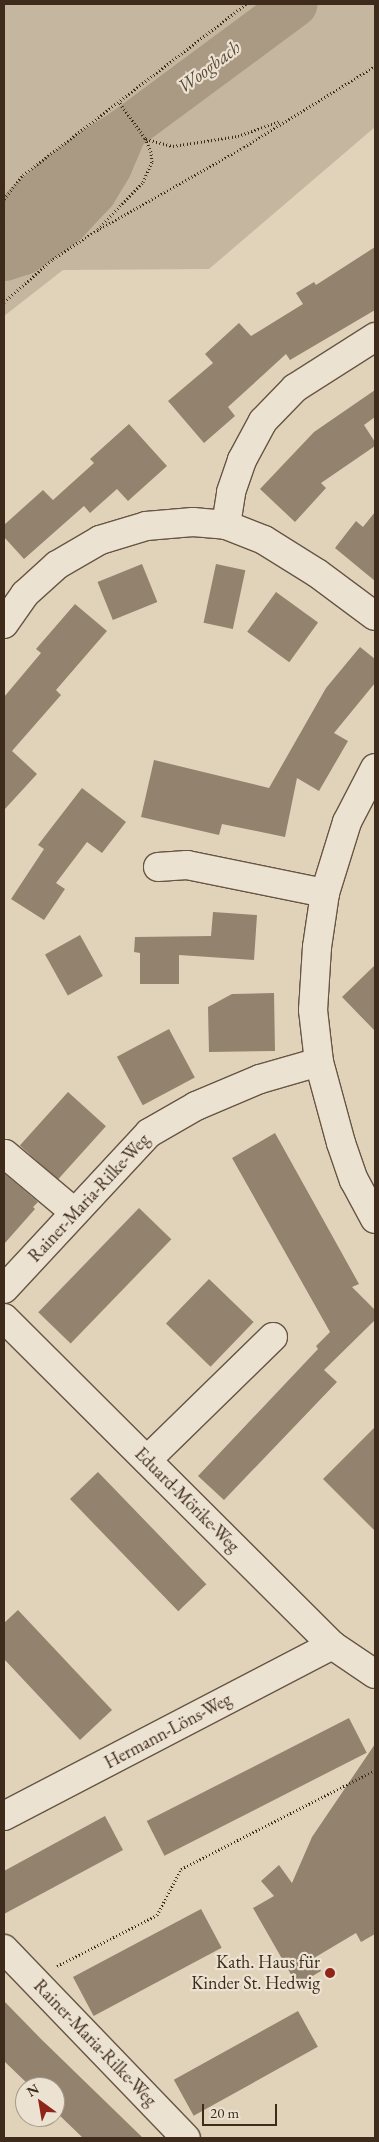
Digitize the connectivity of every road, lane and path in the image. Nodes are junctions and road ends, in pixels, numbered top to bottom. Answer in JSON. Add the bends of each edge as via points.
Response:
{"nodes":[{"id":1,"x":246,"y":4,"type":"edge"},
{"id":2,"x":375,"y":66,"type":"edge"},
{"id":3,"x":119,"y":102,"type":"junction"},
{"id":4,"x":285,"y":120,"type":"junction"},
{"id":5,"x":146,"y":138,"type":"junction"},
{"id":6,"x":4,"y":199,"type":"edge"},
{"id":7,"x":94,"y":232,"type":"junction"},
{"id":8,"x":4,"y":302,"type":"edge"},
{"id":9,"x":375,"y":337,"type":"edge"},
{"id":10,"x":226,"y":525,"type":"junction"},
{"id":11,"x":375,"y":616,"type":"edge"},
{"id":12,"x":4,"y":624,"type":"edge"},
{"id":13,"x":375,"y":768,"type":"edge"},
{"id":14,"x":158,"y":867,"type":"dead end"},
{"id":15,"x":325,"y":893,"type":"junction"},
{"id":16,"x":319,"y":1062,"type":"junction"},
{"id":17,"x":4,"y":1156,"type":"edge"},
{"id":18,"x":74,"y":1212,"type":"junction"},
{"id":19,"x":375,"y":1219,"type":"edge"},
{"id":20,"x":4,"y":1289,"type":"edge"},
{"id":21,"x":4,"y":1318,"type":"edge"},
{"id":22,"x":273,"y":1337,"type":"dead end"},
{"id":23,"x":147,"y":1460,"type":"junction"},
{"id":24,"x":332,"y":1645,"type":"junction"},
{"id":25,"x":375,"y":1674,"type":"edge"},
{"id":26,"x":375,"y":1770,"type":"edge"},
{"id":27,"x":4,"y":1816,"type":"edge"},
{"id":28,"x":4,"y":1949,"type":"edge"},
{"id":29,"x":32,"y":1978,"type":"junction"},
{"id":30,"x":186,"y":2138,"type":"edge"}],
"edges":[{"from":1,"to":3,"type":"path"},
{"from":2,"to":4,"type":"path"},
{"from":3,"to":5,"type":"path"},
{"from":3,"to":6,"type":"path","via":[[23,174]]},
{"from":4,"to":5,"type":"path","via":[[238,136],[173,146]]},
{"from":4,"to":7,"type":"path","via":[[244,147]]},
{"from":5,"to":7,"type":"path","via":[[152,162],[143,182]]},
{"from":7,"to":8,"type":"path","via":[[53,259]]},
{"from":9,"to":10,"type":"street","via":[[294,388],[262,421],[242,460],[231,492]]},
{"from":10,"to":11,"type":"street","via":[[264,540]]},
{"from":10,"to":12,"type":"street","via":[[192,522],[146,526],[100,540],[56,565],[25,594]]},
{"from":13,"to":15,"type":"street","via":[[347,822]]},
{"from":14,"to":15,"type":"street","via":[[187,865]]},
{"from":15,"to":16,"type":"street","via":[[313,1010]]},
{"from":16,"to":18,"type":"street","name":"Rainer-Maria-Rilke-Weg","via":[[260,1079],[196,1106],[149,1133]]},
{"from":16,"to":19,"type":"street","via":[[341,1144],[354,1180]]},
{"from":17,"to":18,"type":"street"},
{"from":18,"to":20,"type":"street","name":"Rainer-Maria-Rilke-Weg"},
{"from":21,"to":23,"type":"street","name":"Eduard-Mörike-Weg"},
{"from":22,"to":23,"type":"street"},
{"from":23,"to":24,"type":"street","name":"Eduard-Mörike-Weg"},
{"from":24,"to":25,"type":"street","name":"Eduard-Mörike-Weg"},
{"from":24,"to":27,"type":"street","name":"Hermann-Löns-Weg"},
{"from":26,"to":29,"type":"path","via":[[181,1870],[157,1915]]},
{"from":28,"to":29,"type":"street","name":"Rainer-Maria-Rilke-Weg"},
{"from":29,"to":30,"type":"street","name":"Rainer-Maria-Rilke-Weg"}]}
